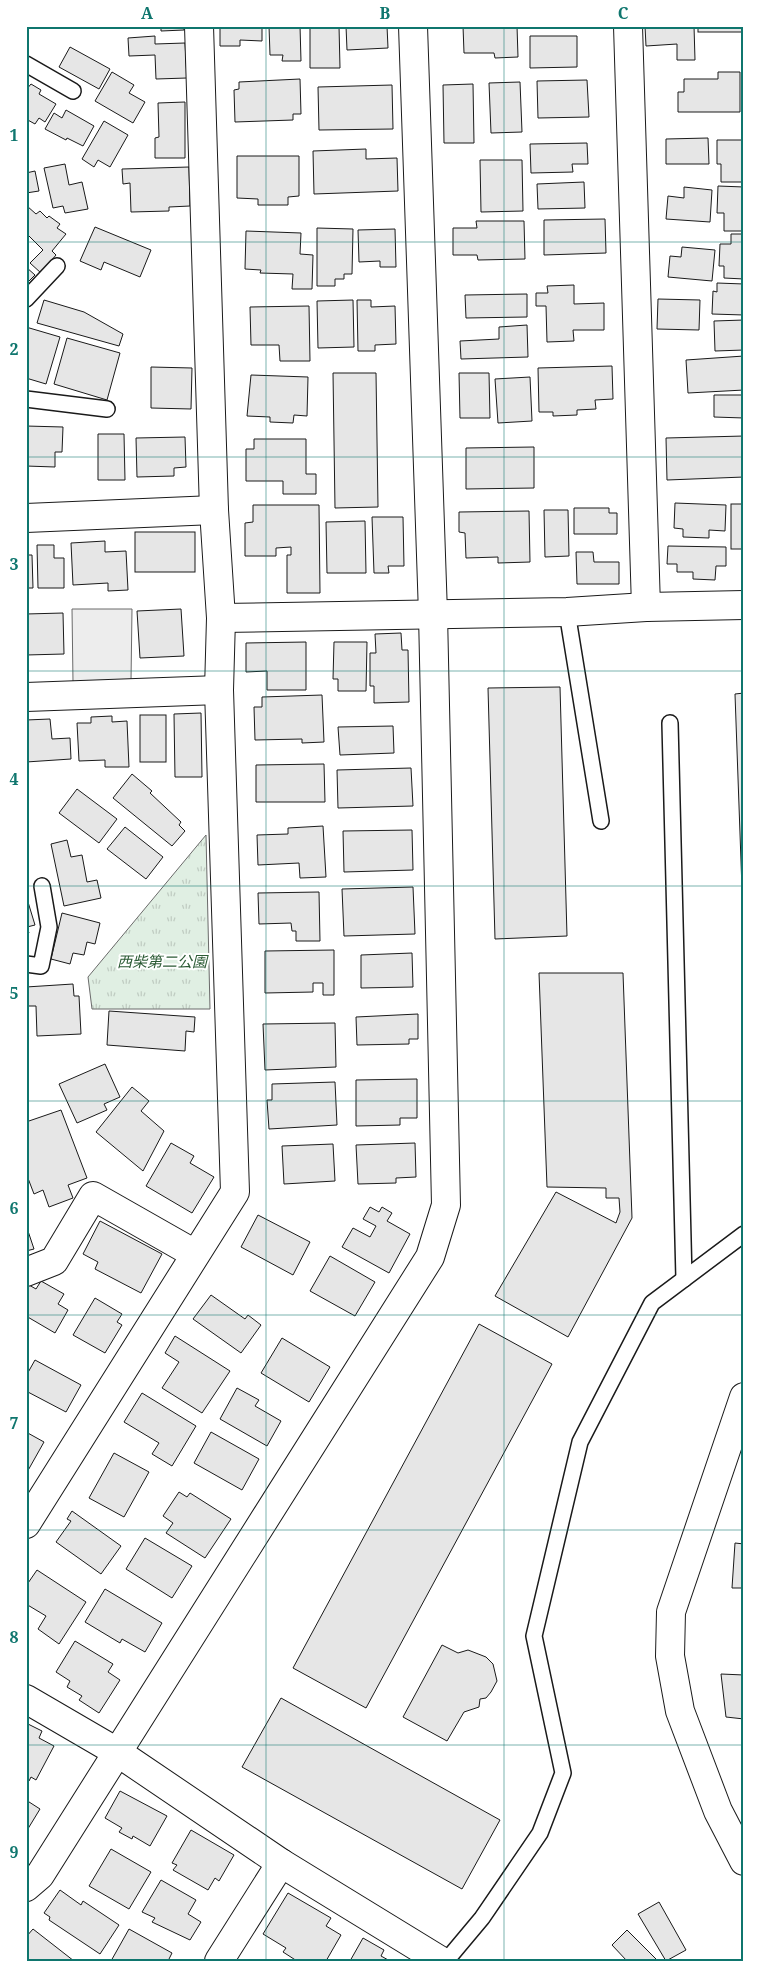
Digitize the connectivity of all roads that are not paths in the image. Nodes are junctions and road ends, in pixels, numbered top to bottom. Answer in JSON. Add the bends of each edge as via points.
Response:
{"nodes":[{"id":1,"x":199,"y":26,"type":"edge"},
{"id":2,"x":413,"y":26,"type":"edge"},
{"id":3,"x":628,"y":26,"type":"edge"},
{"id":4,"x":26,"y":64,"type":"edge"},
{"id":5,"x":73,"y":91,"type":"dead end"},
{"id":6,"x":57,"y":266,"type":"dead end"},
{"id":7,"x":26,"y":299,"type":"edge"},
{"id":8,"x":26,"y":399,"type":"edge"},
{"id":9,"x":107,"y":410,"type":"dead end"},
{"id":10,"x":214,"y":510,"type":"junction"},
{"id":11,"x":26,"y":518,"type":"edge"},
{"id":12,"x":744,"y":605,"type":"edge"},
{"id":13,"x":646,"y":607,"type":"junction"},
{"id":14,"x":567,"y":612,"type":"junction"},
{"id":15,"x":433,"y":614,"type":"junction"},
{"id":16,"x":221,"y":618,"type":"junction"},
{"id":17,"x":219,"y":690,"type":"junction"},
{"id":18,"x":26,"y":697,"type":"edge"},
{"id":19,"x":670,"y":723,"type":"dead end"},
{"id":20,"x":601,"y":821,"type":"dead end"},
{"id":21,"x":42,"y":886,"type":"dead end"},
{"id":22,"x":26,"y":964,"type":"edge"},
{"id":23,"x":744,"y":1234,"type":"edge"},
{"id":24,"x":195,"y":1254,"type":"junction"},
{"id":25,"x":26,"y":1272,"type":"edge"},
{"id":26,"x":684,"y":1279,"type":"junction"},
{"id":27,"x":744,"y":1397,"type":"edge"},
{"id":28,"x":26,"y":1524,"type":"edge"},
{"id":29,"x":26,"y":1699,"type":"edge"},
{"id":30,"x":117,"y":1752,"type":"junction"},
{"id":31,"x":744,"y":1860,"type":"edge"},
{"id":32,"x":281,"y":1863,"type":"junction"},
{"id":33,"x":26,"y":1887,"type":"edge"},
{"id":34,"x":219,"y":1961,"type":"edge"},
{"id":35,"x":441,"y":1961,"type":"edge"},
{"id":36,"x":446,"y":1961,"type":"edge"}],
"edges":[{"from":1,"to":10,"type":"street"},
{"from":2,"to":15,"type":"street"},
{"from":3,"to":13,"type":"street"},
{"from":4,"to":5,"type":"lane"},
{"from":6,"to":7,"type":"lane"},
{"from":8,"to":9,"type":"lane"},
{"from":10,"to":11,"type":"street"},
{"from":10,"to":16,"type":"street"},
{"from":12,"to":13,"type":"street"},
{"from":13,"to":14,"type":"street"},
{"from":14,"to":15,"type":"street"},
{"from":14,"to":20,"type":"lane"},
{"from":15,"to":16,"type":"street"},
{"from":15,"to":30,"type":"street","via":[[446,1205],[430,1257]]},
{"from":16,"to":17,"type":"street"},
{"from":17,"to":18,"type":"street"},
{"from":17,"to":24,"type":"street","via":[[235,1192]]},
{"from":19,"to":26,"type":"lane"},
{"from":21,"to":22,"type":"lane","via":[[49,926],[41,966]]},
{"from":23,"to":26,"type":"lane"},
{"from":24,"to":25,"type":"street","via":[[94,1196],[54,1261]]},
{"from":24,"to":28,"type":"street"},
{"from":26,"to":36,"type":"lane","via":[[652,1304],[580,1442],[534,1636],[564,1773],[540,1833],[482,1918]]},
{"from":27,"to":31,"type":"street","via":[[671,1612],[670,1656],[680,1710],[718,1811]]},
{"from":29,"to":30,"type":"street"},
{"from":30,"to":32,"type":"street"},
{"from":30,"to":33,"type":"street","via":[[40,1875]]},
{"from":32,"to":34,"type":"street"},
{"from":32,"to":35,"type":"street"}]}
